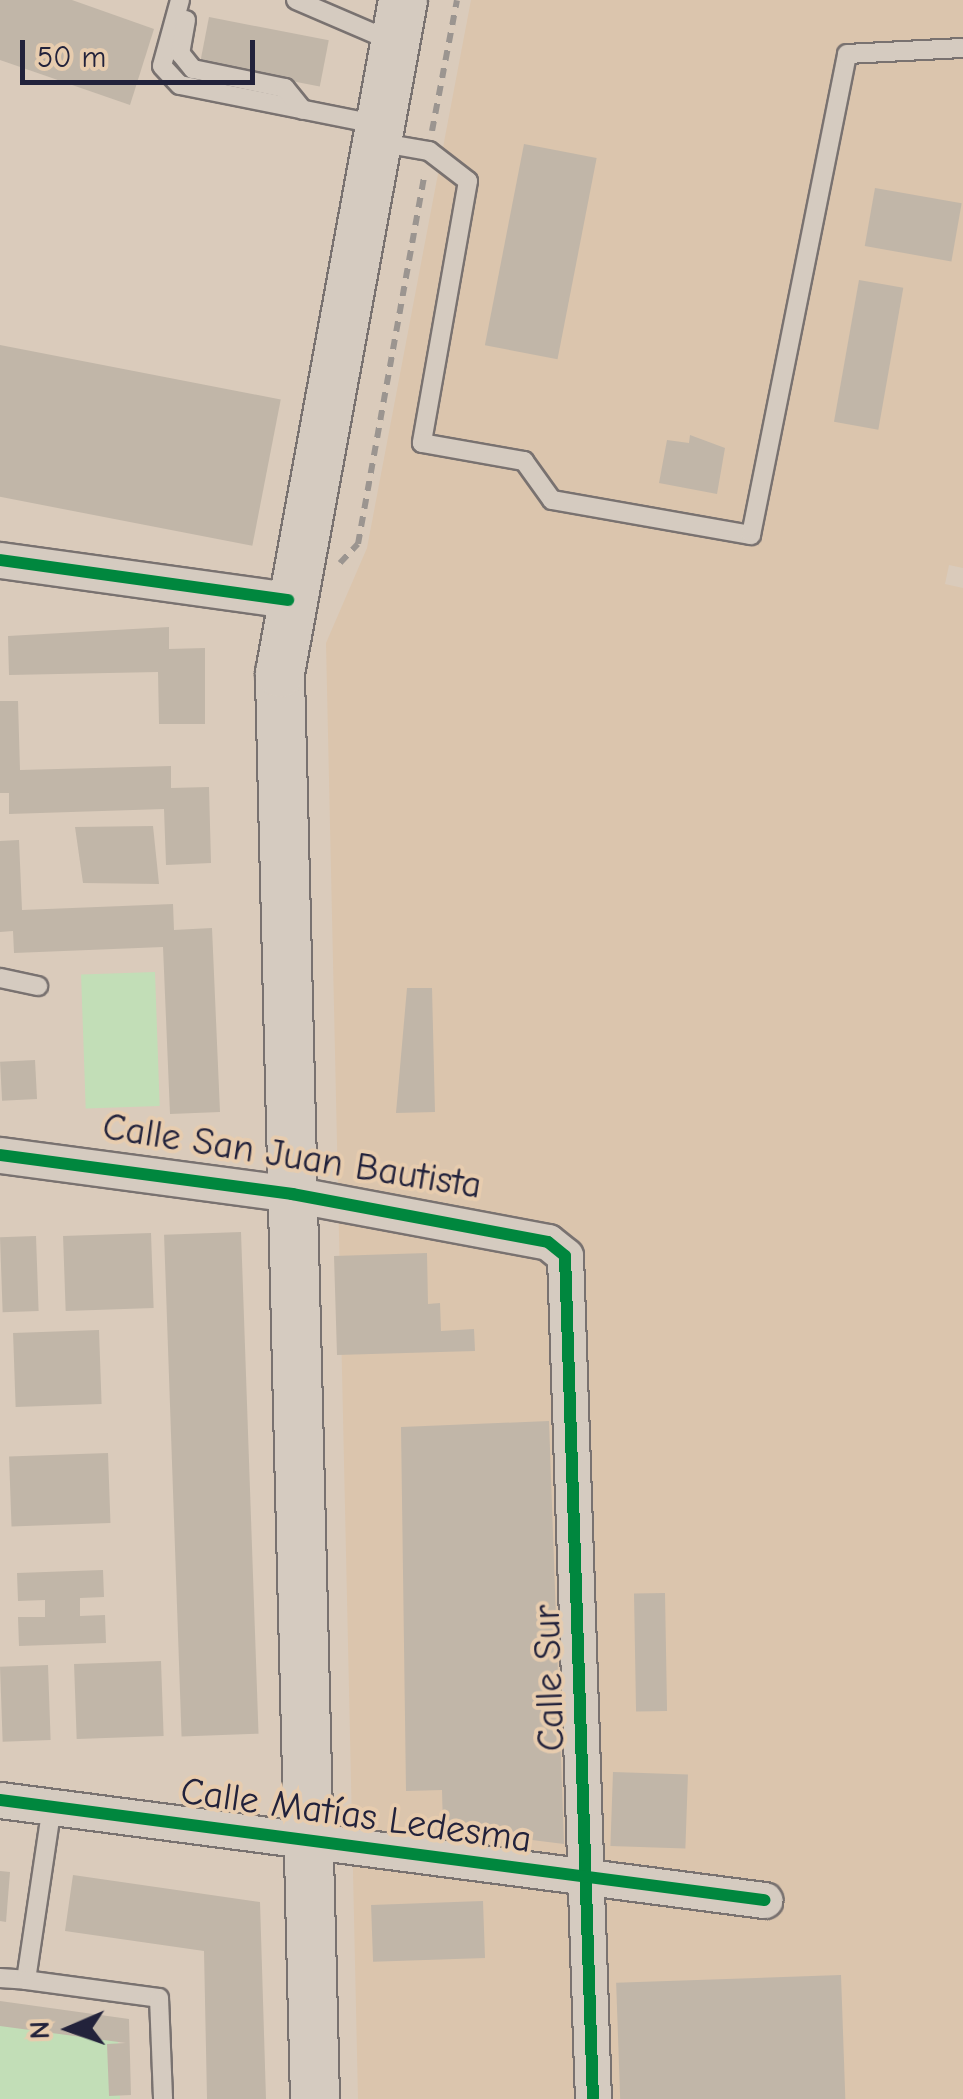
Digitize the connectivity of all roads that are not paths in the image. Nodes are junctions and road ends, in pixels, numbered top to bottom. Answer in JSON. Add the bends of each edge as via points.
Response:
{"nodes":[{"id":1,"x":181,"y":0,"type":"edge"},
{"id":2,"x":296,"y":0,"type":"edge"},
{"id":3,"x":398,"y":21,"type":"edge"},
{"id":4,"x":963,"y":48,"type":"edge"},
{"id":5,"x":378,"y":134,"type":"junction"},
{"id":6,"x":0,"y":560,"type":"edge"},
{"id":7,"x":288,"y":600,"type":"junction"},
{"id":8,"x":0,"y":978,"type":"edge"},
{"id":9,"x":38,"y":986,"type":"dead end"},
{"id":10,"x":0,"y":1155,"type":"edge"},
{"id":11,"x":292,"y":1194,"type":"junction"},
{"id":12,"x":565,"y":1256,"type":"joint"},
{"id":13,"x":0,"y":1800,"type":"edge"},
{"id":14,"x":52,"y":1806,"type":"junction"},
{"id":15,"x":306,"y":1838,"type":"junction"},
{"id":16,"x":586,"y":1879,"type":"junction"},
{"id":17,"x":764,"y":1900,"type":"dead end"},
{"id":18,"x":0,"y":1978,"type":"edge"},
{"id":19,"x":26,"y":1980,"type":"junction"},
{"id":20,"x":163,"y":2099,"type":"edge"},
{"id":21,"x":315,"y":2099,"type":"edge"},
{"id":22,"x":592,"y":2099,"type":"edge"}],
"edges":[{"from":1,"to":5,"type":"lane","via":[[162,66],[180,86],[303,110]]},
{"from":2,"to":3,"type":"lane"},
{"from":3,"to":5,"type":"main road"},
{"from":4,"to":5,"type":"lane","via":[[847,54],[751,535],[552,500],[524,461],[422,443],[468,180],[429,150]]},
{"from":5,"to":7,"type":"main road"},
{"from":6,"to":7,"type":"street"},
{"from":7,"to":11,"type":"main road","via":[[278,748]]},
{"from":8,"to":9,"type":"lane"},
{"from":10,"to":11,"type":"street","name":"Calle San Juan Bautista"},
{"from":11,"to":12,"type":"street","name":"Calle San Juan Bautista","via":[[548,1242]]},
{"from":11,"to":15,"type":"main road"},
{"from":12,"to":16,"type":"street","name":"Calle Sur"},
{"from":13,"to":14,"type":"street","name":"Calle Matías Ledesma"},
{"from":14,"to":15,"type":"street","name":"Calle Matías Ledesma"},
{"from":14,"to":19,"type":"lane"},
{"from":15,"to":16,"type":"street","name":"Calle Matías Ledesma"},
{"from":15,"to":21,"type":"main road"},
{"from":16,"to":17,"type":"street","name":"Calle Matías Ledesma"},
{"from":16,"to":22,"type":"street","name":"Calle Sur"},
{"from":18,"to":19,"type":"lane"},
{"from":19,"to":20,"type":"lane","via":[[159,1998]]}]}
